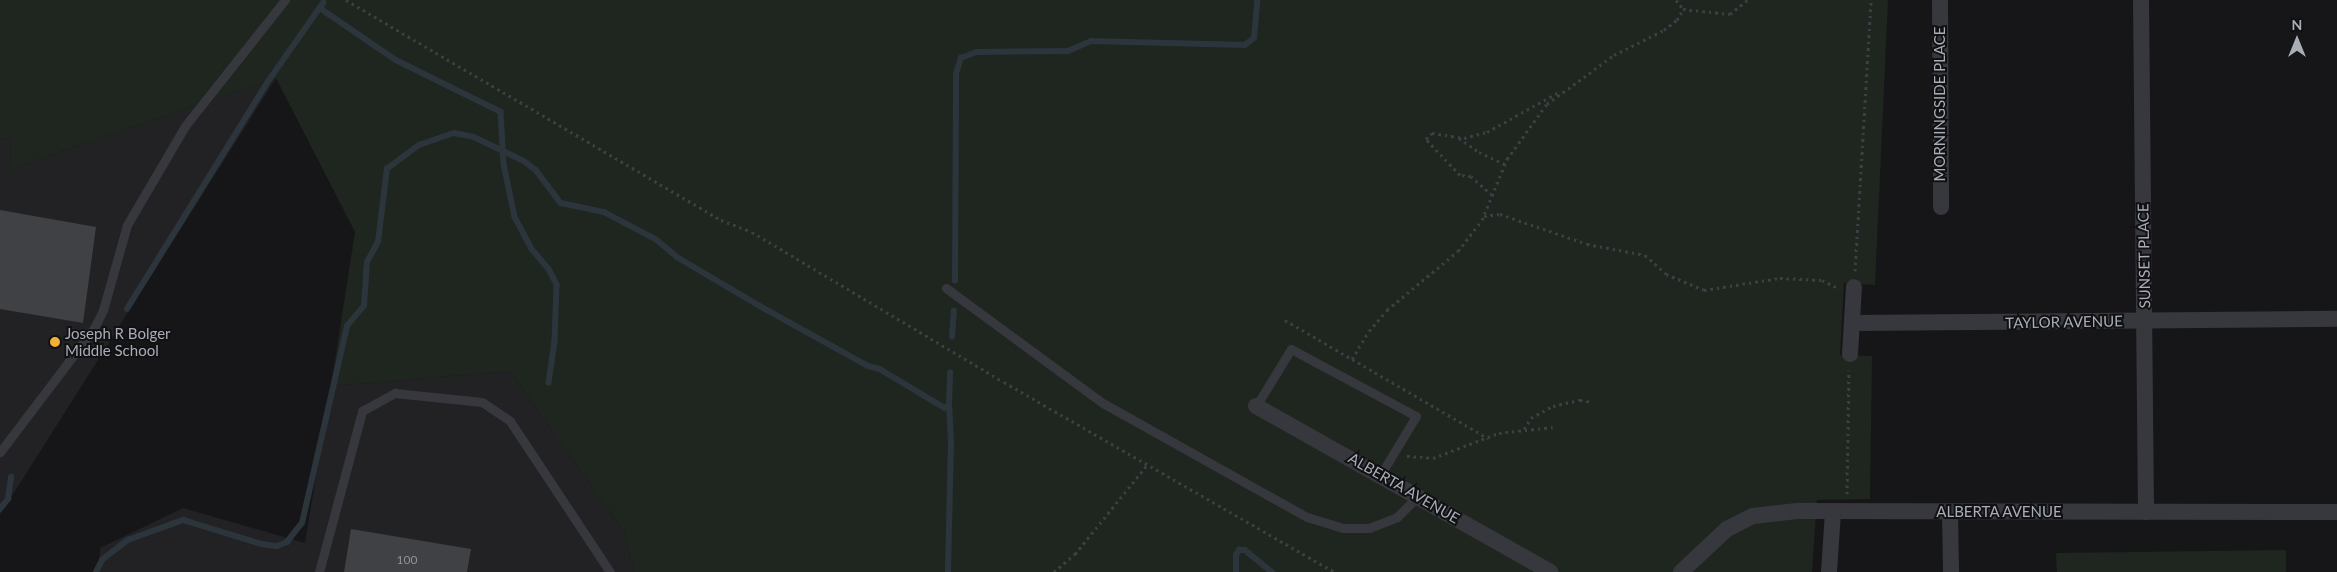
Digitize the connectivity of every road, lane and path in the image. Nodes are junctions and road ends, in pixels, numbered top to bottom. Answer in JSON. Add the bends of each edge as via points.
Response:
{"nodes":[{"id":1,"x":285,"y":0,"type":"edge"},
{"id":2,"x":346,"y":0,"type":"edge"},
{"id":3,"x":1676,"y":0,"type":"edge"},
{"id":4,"x":1747,"y":0,"type":"edge"},
{"id":5,"x":1871,"y":0,"type":"edge"},
{"id":6,"x":1940,"y":0,"type":"edge"},
{"id":7,"x":2141,"y":0,"type":"edge"},
{"id":8,"x":1683,"y":10,"type":"junction"},
{"id":9,"x":1564,"y":89,"type":"junction"},
{"id":10,"x":1459,"y":137,"type":"junction"},
{"id":11,"x":1505,"y":164,"type":"junction"},
{"id":12,"x":1492,"y":195,"type":"junction"},
{"id":13,"x":1941,"y":208,"type":"dead end"},
{"id":14,"x":1483,"y":216,"type":"junction"},
{"id":15,"x":946,"y":288,"type":"dead end"},
{"id":16,"x":1853,"y":291,"type":"junction"},
{"id":17,"x":2337,"y":319,"type":"edge"},
{"id":18,"x":1285,"y":320,"type":"dead end"},
{"id":19,"x":2144,"y":321,"type":"junction"},
{"id":20,"x":1852,"y":323,"type":"junction"},
{"id":21,"x":1850,"y":354,"type":"joint"},
{"id":22,"x":1352,"y":359,"type":"junction"},
{"id":23,"x":1592,"y":402,"type":"dead end"},
{"id":24,"x":1256,"y":406,"type":"joint"},
{"id":25,"x":1553,"y":427,"type":"dead end"},
{"id":26,"x":1524,"y":429,"type":"junction"},
{"id":27,"x":1488,"y":438,"type":"junction"},
{"id":28,"x":0,"y":452,"type":"edge"},
{"id":29,"x":1394,"y":453,"type":"junction"},
{"id":30,"x":1147,"y":465,"type":"junction"},
{"id":31,"x":1381,"y":474,"type":"junction"},
{"id":32,"x":1418,"y":496,"type":"junction"},
{"id":33,"x":1840,"y":511,"type":"junction"},
{"id":34,"x":1950,"y":512,"type":"junction"},
{"id":35,"x":2146,"y":512,"type":"junction"},
{"id":36,"x":2337,"y":512,"type":"edge"},
{"id":37,"x":319,"y":572,"type":"edge"},
{"id":38,"x":610,"y":572,"type":"edge"},
{"id":39,"x":1054,"y":572,"type":"edge"},
{"id":40,"x":1334,"y":572,"type":"edge"},
{"id":41,"x":1551,"y":572,"type":"edge"},
{"id":42,"x":1681,"y":572,"type":"edge"},
{"id":43,"x":1829,"y":572,"type":"edge"},
{"id":44,"x":1950,"y":572,"type":"edge"}],
"edges":[{"from":1,"to":28,"type":"lane","via":[[185,126],[127,225],[103,310],[94,328]]},
{"from":2,"to":30,"type":"path","via":[[721,220],[752,232]]},
{"from":3,"to":8,"type":"path"},
{"from":4,"to":8,"type":"path","via":[[1730,14]]},
{"from":5,"to":16,"type":"path"},
{"from":6,"to":13,"type":"street","name":"MORNINGSIDE PLACE"},
{"from":7,"to":19,"type":"street","name":"SUNSET PLACE"},
{"from":8,"to":9,"type":"path","via":[[1677,20],[1664,30],[1614,55]]},
{"from":9,"to":10,"type":"path","via":[[1487,132]]},
{"from":9,"to":11,"type":"path","via":[[1547,104]]},
{"from":10,"to":11,"type":"path","via":[[1479,152]]},
{"from":10,"to":12,"type":"path","via":[[1432,134],[1426,139],[1460,175],[1471,176]]},
{"from":11,"to":12,"type":"path"},
{"from":12,"to":14,"type":"path"},
{"from":14,"to":16,"type":"path","via":[[1500,214],[1587,244],[1645,255],[1666,274],[1704,290],[1780,278],[1822,280]]},
{"from":14,"to":22,"type":"path","via":[[1458,251],[1388,310],[1369,331]]},
{"from":15,"to":32,"type":"lane","via":[[1101,402],[1307,517],[1343,528],[1369,528],[1397,517]]},
{"from":16,"to":20,"type":"street"},
{"from":17,"to":19,"type":"street","name":"TAYLOR AVENUE"},
{"from":18,"to":22,"type":"path"},
{"from":19,"to":20,"type":"street","name":"TAYLOR AVENUE"},
{"from":19,"to":35,"type":"street","name":"SUNSET PLACE"},
{"from":20,"to":21,"type":"street"},
{"from":21,"to":33,"type":"path"},
{"from":22,"to":27,"type":"path"},
{"from":23,"to":26,"type":"path","via":[[1580,400],[1553,406],[1531,418]]},
{"from":24,"to":29,"type":"lane","via":[[1292,349],[1416,416]]},
{"from":24,"to":31,"type":"street","name":"ALBERTA AVENUE"},
{"from":25,"to":26,"type":"path"},
{"from":26,"to":27,"type":"path"},
{"from":27,"to":29,"type":"path","via":[[1434,458],[1419,459]]},
{"from":29,"to":31,"type":"lane"},
{"from":30,"to":39,"type":"path","via":[[1075,554]]},
{"from":30,"to":40,"type":"path"},
{"from":31,"to":32,"type":"street","name":"ALBERTA AVENUE"},
{"from":32,"to":41,"type":"street","name":"ALBERTA AVENUE"},
{"from":33,"to":34,"type":"street","name":"ALBERTA AVENUE"},
{"from":33,"to":42,"type":"street","name":"ALBERTA AVENUE","via":[[1753,516],[1727,529]]},
{"from":33,"to":43,"type":"street"},
{"from":34,"to":35,"type":"street","name":"ALBERTA AVENUE"},
{"from":34,"to":44,"type":"street"},
{"from":35,"to":36,"type":"street","name":"ALBERTA AVENUE"},
{"from":37,"to":38,"type":"lane","via":[[362,410],[395,393],[482,402],[510,421]]}]}
